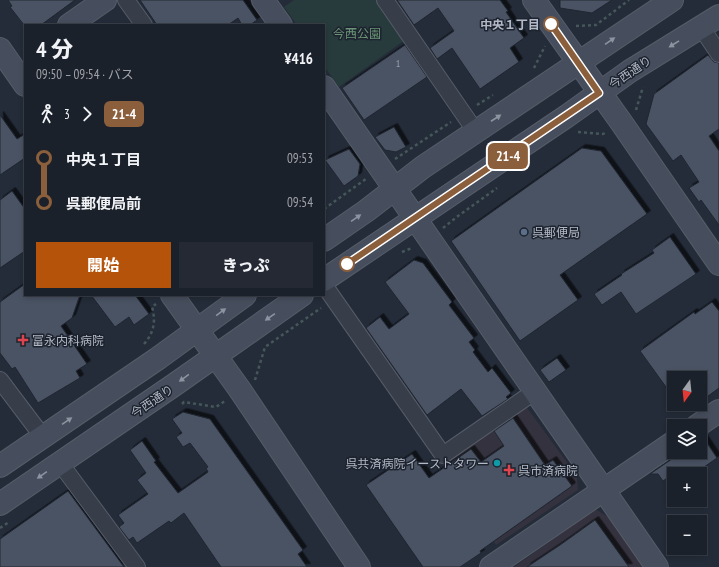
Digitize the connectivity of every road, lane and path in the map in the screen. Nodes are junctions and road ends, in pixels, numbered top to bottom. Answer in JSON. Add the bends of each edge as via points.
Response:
{"nodes":[{"id":1,"x":105,"y":0,"type":"edge"},
{"id":2,"x":126,"y":0,"type":"edge"},
{"id":3,"x":263,"y":0,"type":"edge"},
{"id":4,"x":385,"y":0,"type":"edge"},
{"id":5,"x":534,"y":0,"type":"edge"},
{"id":6,"x":629,"y":0,"type":"edge"},
{"id":7,"x":672,"y":0,"type":"edge"},
{"id":8,"x":719,"y":16,"type":"edge"},
{"id":9,"x":70,"y":24,"type":"edge"},
{"id":10,"x":143,"y":24,"type":"edge"},
{"id":11,"x":280,"y":24,"type":"edge"},
{"id":12,"x":701,"y":27,"type":"junction"},
{"id":13,"x":560,"y":36,"type":"junction"},
{"id":14,"x":719,"y":54,"type":"edge"},
{"id":15,"x":9,"y":61,"type":"edge"},
{"id":16,"x":578,"y":63,"type":"junction"},
{"id":17,"x":529,"y":72,"type":"dead end"},
{"id":18,"x":24,"y":84,"type":"edge"},
{"id":19,"x":648,"y":84,"type":"dead end"},
{"id":20,"x":325,"y":88,"type":"edge"},
{"id":21,"x":496,"y":93,"type":"dead end"},
{"id":22,"x":599,"y":93,"type":"junction"},
{"id":23,"x":464,"y":114,"type":"junction"},
{"id":24,"x":621,"y":122,"type":"junction"},
{"id":25,"x":476,"y":132,"type":"junction"},
{"id":26,"x":571,"y":137,"type":"dead end"},
{"id":27,"x":380,"y":169,"type":"junction"},
{"id":28,"x":502,"y":185,"type":"dead end"},
{"id":29,"x":394,"y":189,"type":"junction"},
{"id":30,"x":325,"y":208,"type":"edge"},
{"id":31,"x":415,"y":218,"type":"junction"},
{"id":32,"x":325,"y":239,"type":"edge"},
{"id":33,"x":431,"y":240,"type":"junction"},
{"id":34,"x":396,"y":254,"type":"dead end"},
{"id":35,"x":719,"y":264,"type":"edge"},
{"id":36,"x":329,"y":289,"type":"edge"},
{"id":37,"x":244,"y":296,"type":"edge"},
{"id":38,"x":301,"y":296,"type":"edge"},
{"id":39,"x":321,"y":296,"type":"edge"},
{"id":40,"x":165,"y":299,"type":"edge"},
{"id":41,"x":197,"y":330,"type":"junction"},
{"id":42,"x":139,"y":347,"type":"dead end"},
{"id":43,"x":216,"y":356,"type":"junction"},
{"id":44,"x":0,"y":380,"type":"edge"},
{"id":45,"x":240,"y":390,"type":"junction"},
{"id":46,"x":534,"y":392,"type":"junction"},
{"id":47,"x":178,"y":406,"type":"dead end"},
{"id":48,"x":719,"y":411,"type":"edge"},
{"id":49,"x":707,"y":419,"type":"edge"},
{"id":50,"x":43,"y":437,"type":"junction"},
{"id":51,"x":667,"y":447,"type":"edge"},
{"id":52,"x":60,"y":463,"type":"junction"},
{"id":53,"x":0,"y":466,"type":"edge"},
{"id":54,"x":603,"y":490,"type":"junction"},
{"id":55,"x":6,"y":512,"type":"edge"},
{"id":56,"x":0,"y":528,"type":"edge"},
{"id":57,"x":137,"y":567,"type":"edge"},
{"id":58,"x":359,"y":567,"type":"edge"},
{"id":59,"x":491,"y":567,"type":"edge"},
{"id":60,"x":657,"y":567,"type":"edge"}],
"edges":[{"from":1,"to":9,"type":"street"},
{"from":2,"to":10,"type":"street"},
{"from":3,"to":11,"type":"street"},
{"from":4,"to":23,"type":"street"},
{"from":5,"to":13,"type":"street"},
{"from":6,"to":13,"type":"path","via":[[596,25],[577,26]]},
{"from":16,"to":7,"type":"street","one_way":true},
{"from":8,"to":12,"type":"street","name":"今西通り"},
{"from":12,"to":14,"type":"street"},
{"from":12,"to":22,"type":"street","name":"今西通り","one_way":true},
{"from":13,"to":16,"type":"street"},
{"from":13,"to":17,"type":"path","via":[[543,48],[535,67]]},
{"from":15,"to":18,"type":"street"},
{"from":16,"to":22,"type":"street"},
{"from":25,"to":16,"type":"street","one_way":true},
{"from":19,"to":24,"type":"path","via":[[642,88],[636,112]]},
{"from":20,"to":27,"type":"street"},
{"from":21,"to":23,"type":"path"},
{"from":22,"to":24,"type":"street"},
{"from":22,"to":31,"type":"street","name":"今西通り"},
{"from":23,"to":25,"type":"street"},
{"from":23,"to":27,"type":"path"},
{"from":24,"to":26,"type":"path","via":[[603,134],[578,132]]},
{"from":24,"to":35,"type":"street"},
{"from":25,"to":29,"type":"street"},
{"from":27,"to":29,"type":"street"},
{"from":27,"to":30,"type":"path"},
{"from":28,"to":33,"type":"path","via":[[458,216]]},
{"from":29,"to":31,"type":"street"},
{"from":32,"to":29,"type":"street","one_way":true},
{"from":31,"to":33,"type":"street"},
{"from":31,"to":36,"type":"street","name":"今西通り"},
{"from":33,"to":34,"type":"path"},
{"from":33,"to":46,"type":"street"},
{"from":36,"to":46,"type":"street","via":[[443,455]]},
{"from":41,"to":37,"type":"street","one_way":true},
{"from":38,"to":43,"type":"street","name":"今西通り","one_way":true},
{"from":39,"to":45,"type":"path","via":[[265,347],[257,379]]},
{"from":40,"to":41,"type":"street"},
{"from":40,"to":42,"type":"path","via":[[152,307],[154,328]]},
{"from":41,"to":43,"type":"street"},
{"from":50,"to":41,"type":"street","one_way":true},
{"from":43,"to":45,"type":"street"},
{"from":43,"to":52,"type":"street","name":"今西通り","one_way":true},
{"from":44,"to":50,"type":"street"},
{"from":45,"to":47,"type":"path","via":[[216,407],[184,402]]},
{"from":45,"to":58,"type":"street"},
{"from":46,"to":54,"type":"street"},
{"from":48,"to":49,"type":"street"},
{"from":50,"to":53,"type":"street"},
{"from":51,"to":54,"type":"street"},
{"from":52,"to":55,"type":"street","name":"今西通り","one_way":true},
{"from":52,"to":57,"type":"street"},
{"from":54,"to":59,"type":"street"},
{"from":54,"to":60,"type":"street"},
{"from":55,"to":56,"type":"path"}]}
